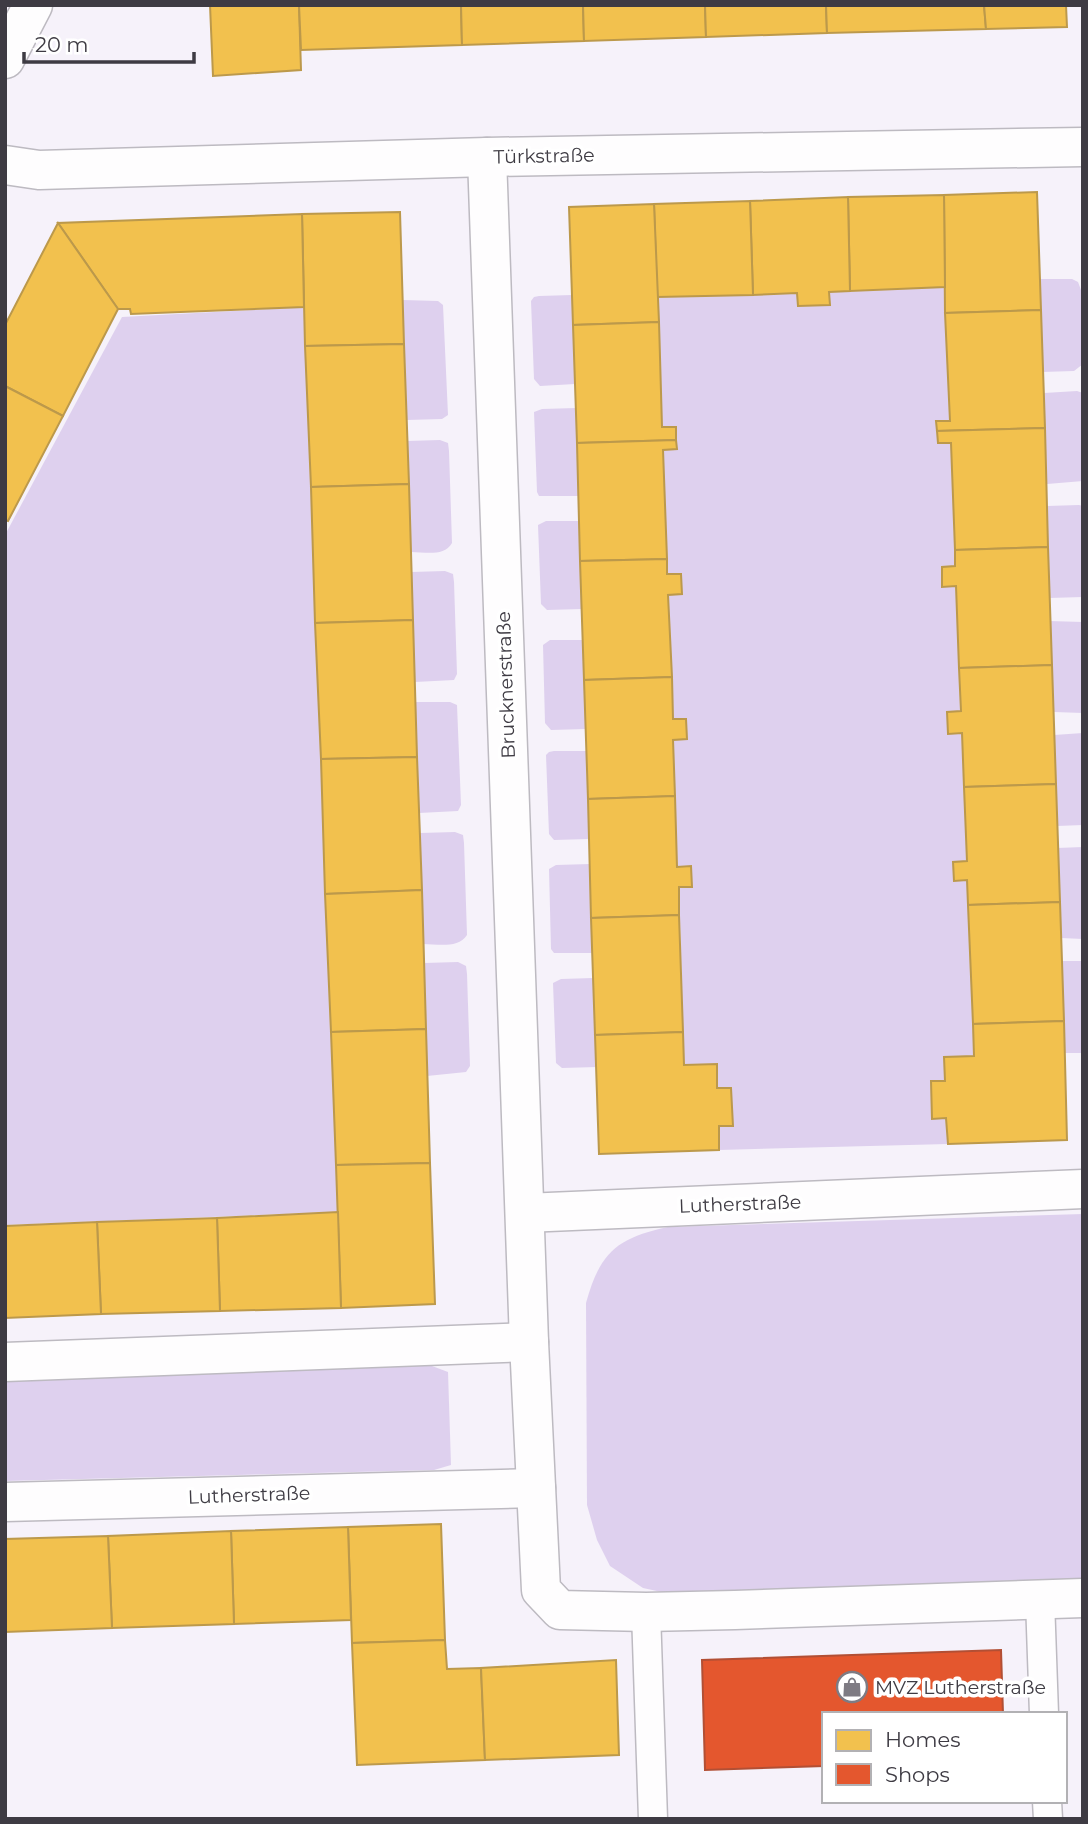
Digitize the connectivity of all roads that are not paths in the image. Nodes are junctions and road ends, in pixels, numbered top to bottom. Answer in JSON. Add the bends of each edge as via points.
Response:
{"nodes":[{"id":1,"x":23,"y":10,"type":"edge"},
{"id":2,"x":5,"y":59,"type":"edge"},
{"id":3,"x":1083,"y":147,"type":"edge"},
{"id":4,"x":487,"y":157,"type":"junction"},
{"id":5,"x":5,"y":165,"type":"edge"},
{"id":6,"x":1083,"y":1189,"type":"edge"},
{"id":7,"x":525,"y":1213,"type":"junction"},
{"id":8,"x":529,"y":1342,"type":"junction"},
{"id":9,"x":5,"y":1362,"type":"edge"},
{"id":10,"x":536,"y":1488,"type":"junction"},
{"id":11,"x":5,"y":1502,"type":"edge"},
{"id":12,"x":1083,"y":1598,"type":"edge"},
{"id":13,"x":1040,"y":1600,"type":"junction"},
{"id":14,"x":646,"y":1612,"type":"junction"},
{"id":15,"x":1044,"y":1712,"type":"edge"},
{"id":16,"x":653,"y":1819,"type":"edge"}],
"edges":[{"from":1,"to":2,"type":"street"},
{"from":3,"to":4,"type":"street","name":"Türkstraße"},
{"from":4,"to":5,"type":"street","name":"Türkstraße","via":[[39,170]]},
{"from":4,"to":7,"type":"street","name":"Brucknerstraße"},
{"from":6,"to":7,"type":"street","name":"Lutherstraße"},
{"from":7,"to":8,"type":"street"},
{"from":8,"to":9,"type":"street"},
{"from":8,"to":10,"type":"street"},
{"from":10,"to":11,"type":"street","name":"Lutherstraße"},
{"from":10,"to":14,"type":"street","via":[[541,1590],[560,1610]]},
{"from":12,"to":13,"type":"street"},
{"from":13,"to":14,"type":"street"},
{"from":13,"to":15,"type":"lane"},
{"from":14,"to":16,"type":"lane"}]}
